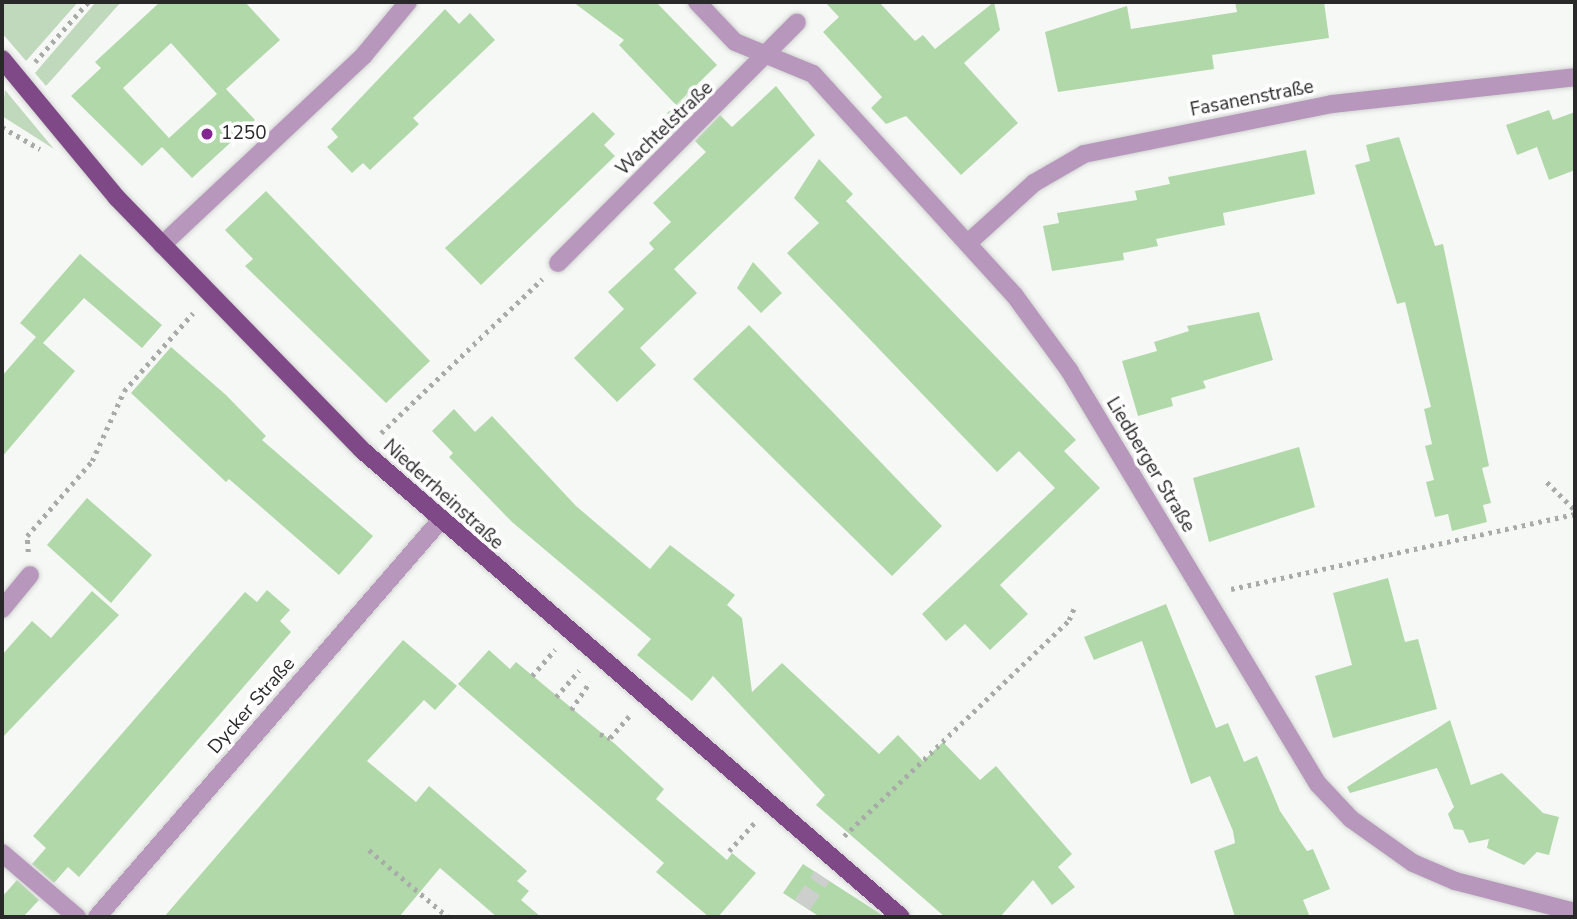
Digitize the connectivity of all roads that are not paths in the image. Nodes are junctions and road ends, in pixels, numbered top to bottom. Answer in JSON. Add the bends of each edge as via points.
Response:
{"nodes":[{"id":1,"x":408,"y":2,"type":"edge"},
{"id":2,"x":697,"y":2,"type":"edge"},
{"id":3,"x":797,"y":22,"type":"dead end"},
{"id":4,"x":762,"y":57,"type":"junction"},
{"id":5,"x":2,"y":60,"type":"edge"},
{"id":6,"x":1575,"y":77,"type":"edge"},
{"id":7,"x":968,"y":243,"type":"junction"},
{"id":8,"x":162,"y":245,"type":"junction"},
{"id":9,"x":558,"y":263,"type":"road end"},
{"id":10,"x":439,"y":523,"type":"junction"},
{"id":11,"x":30,"y":575,"type":"road end"},
{"id":12,"x":2,"y":608,"type":"edge"},
{"id":13,"x":2,"y":853,"type":"edge"},
{"id":14,"x":1575,"y":912,"type":"edge"},
{"id":15,"x":77,"y":917,"type":"edge"},
{"id":16,"x":97,"y":917,"type":"edge"},
{"id":17,"x":901,"y":917,"type":"edge"}],
"edges":[{"from":1,"to":8,"type":"street","via":[[364,55]]},
{"from":2,"to":4,"type":"street","name":"Liedberger Straße","via":[[735,42]]},
{"from":3,"to":4,"type":"street","name":"Wachtelstraße"},
{"from":4,"to":7,"type":"street","name":"Liedberger Straße","via":[[813,74]]},
{"from":4,"to":9,"type":"street","name":"Wachtelstraße"},
{"from":5,"to":8,"type":"main road","name":"Niederrheinstraße"},
{"from":6,"to":7,"type":"street","name":"Fasanenstraße","via":[[1332,104],[1084,154],[1034,183]]},
{"from":7,"to":14,"type":"street","name":"Liedberger Straße","via":[[1069,370],[1318,784],[1351,819],[1413,863],[1455,881]]},
{"from":8,"to":10,"type":"main road","name":"Niederrheinstraße"},
{"from":10,"to":16,"type":"street","name":"Dycker Straße"},
{"from":10,"to":17,"type":"main road","name":"Niederrheinstraße"},
{"from":11,"to":12,"type":"street"},
{"from":13,"to":15,"type":"street"}]}
